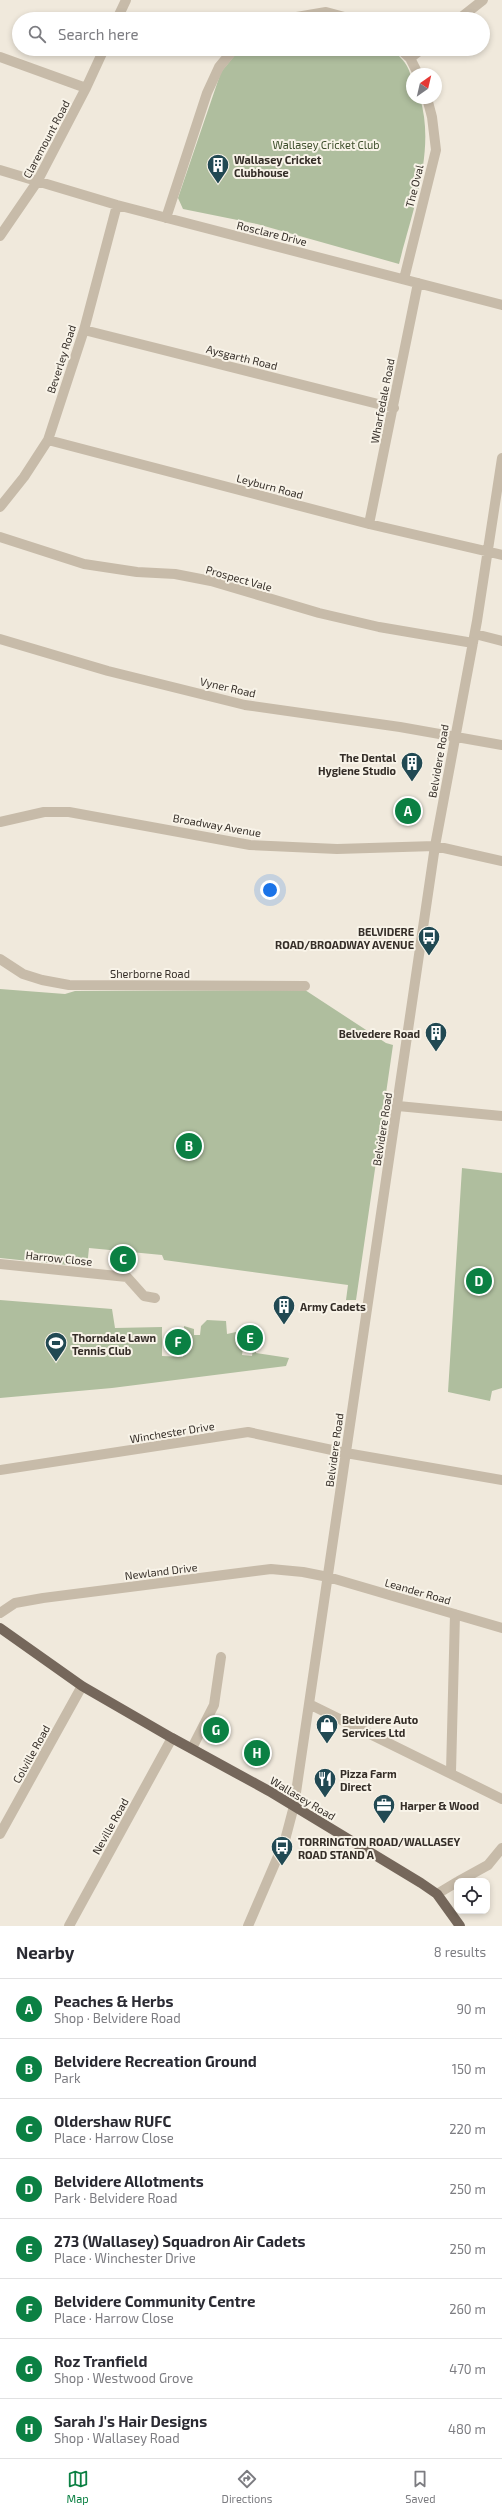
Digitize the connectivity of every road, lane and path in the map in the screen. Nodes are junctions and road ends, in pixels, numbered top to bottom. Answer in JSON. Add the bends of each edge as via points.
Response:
{"nodes":[{"id":1,"x":126,"y":0,"type":"edge"},
{"id":2,"x":483,"y":0,"type":"edge"},
{"id":3,"x":120,"y":12,"type":"edge"},
{"id":4,"x":468,"y":12,"type":"edge"},
{"id":5,"x":101,"y":56,"type":"edge"},
{"id":6,"x":228,"y":56,"type":"edge"},
{"id":7,"x":413,"y":56,"type":"edge"},
{"id":8,"x":0,"y":57,"type":"edge"},
{"id":9,"x":410,"y":58,"type":"joint"},
{"id":10,"x":415,"y":68,"type":"edge"},
{"id":11,"x":86,"y":88,"type":"junction"},
{"id":12,"x":429,"y":104,"type":"edge"},
{"id":13,"x":0,"y":170,"type":"edge"},
{"id":14,"x":37,"y":182,"type":"junction"},
{"id":15,"x":116,"y":205,"type":"junction"},
{"id":16,"x":166,"y":218,"type":"junction"},
{"id":17,"x":0,"y":236,"type":"edge"},
{"id":18,"x":404,"y":279,"type":"junction"},
{"id":19,"x":418,"y":283,"type":"junction"},
{"id":20,"x":502,"y":305,"type":"edge"},
{"id":21,"x":84,"y":330,"type":"junction"},
{"id":22,"x":394,"y":408,"type":"junction"},
{"id":23,"x":48,"y":440,"type":"junction"},
{"id":24,"x":502,"y":458,"type":"edge"},
{"id":25,"x":0,"y":508,"type":"edge"},
{"id":26,"x":369,"y":524,"type":"junction"},
{"id":27,"x":0,"y":537,"type":"edge"},
{"id":28,"x":487,"y":552,"type":"junction"},
{"id":29,"x":502,"y":555,"type":"edge"},
{"id":30,"x":474,"y":638,"type":"junction"},
{"id":31,"x":0,"y":639,"type":"edge"},
{"id":32,"x":502,"y":641,"type":"edge"},
{"id":33,"x":455,"y":736,"type":"junction"},
{"id":34,"x":502,"y":746,"type":"edge"},
{"id":35,"x":0,"y":822,"type":"edge"},
{"id":36,"x":435,"y":846,"type":"junction"},
{"id":37,"x":502,"y":861,"type":"edge"},
{"id":38,"x":0,"y":960,"type":"edge"},
{"id":39,"x":305,"y":986,"type":"dead end"},
{"id":40,"x":398,"y":1106,"type":"junction"},
{"id":41,"x":502,"y":1116,"type":"edge"},
{"id":42,"x":0,"y":1264,"type":"edge"},
{"id":43,"x":155,"y":1298,"type":"dead end"},
{"id":44,"x":346,"y":1453,"type":"junction"},
{"id":45,"x":0,"y":1470,"type":"edge"},
{"id":46,"x":502,"y":1480,"type":"edge"},
{"id":47,"x":328,"y":1577,"type":"junction"},
{"id":48,"x":0,"y":1613,"type":"edge"},
{"id":49,"x":455,"y":1614,"type":"junction"},
{"id":50,"x":0,"y":1628,"type":"edge"},
{"id":51,"x":502,"y":1628,"type":"edge"},
{"id":52,"x":221,"y":1658,"type":"dead end"},
{"id":53,"x":82,"y":1686,"type":"junction"},
{"id":54,"x":309,"y":1704,"type":"junction"},
{"id":55,"x":172,"y":1738,"type":"junction"},
{"id":56,"x":192,"y":1748,"type":"junction"},
{"id":57,"x":451,"y":1772,"type":"junction"},
{"id":58,"x":502,"y":1799,"type":"edge"},
{"id":59,"x":294,"y":1806,"type":"junction"},
{"id":60,"x":0,"y":1834,"type":"edge"},
{"id":61,"x":502,"y":1848,"type":"edge"},
{"id":62,"x":464,"y":1878,"type":"edge"},
{"id":63,"x":454,"y":1883,"type":"edge"},
{"id":64,"x":437,"y":1894,"type":"junction"},
{"id":65,"x":69,"y":1926,"type":"edge"},
{"id":66,"x":248,"y":1926,"type":"edge"},
{"id":67,"x":460,"y":1926,"type":"edge"}],
"edges":[{"from":1,"to":3,"type":"street"},
{"from":2,"to":4,"type":"street"},
{"from":5,"to":11,"type":"street","name":"Claremount Road"},
{"from":6,"to":16,"type":"street","via":[[219,67],[207,93]]},
{"from":7,"to":9,"type":"street"},
{"from":8,"to":11,"type":"street"},
{"from":9,"to":10,"type":"street"},
{"from":11,"to":14,"type":"street","name":"Claremount Road"},
{"from":12,"to":18,"type":"street","name":"The Oval","via":[[436,150]]},
{"from":13,"to":14,"type":"street","name":"Rosclare Drive"},
{"from":14,"to":15,"type":"street","name":"Rosclare Drive"},
{"from":14,"to":17,"type":"street","name":"Claremount Road"},
{"from":15,"to":16,"type":"street","name":"Rosclare Drive"},
{"from":15,"to":21,"type":"street","name":"Beverley Road"},
{"from":16,"to":18,"type":"street","name":"Rosclare Drive"},
{"from":18,"to":19,"type":"street","name":"Rosclare Drive"},
{"from":19,"to":20,"type":"street","name":"Rosclare Drive"},
{"from":19,"to":22,"type":"street","name":"Wharfedale Road"},
{"from":21,"to":22,"type":"street","name":"Aysgarth Road"},
{"from":21,"to":23,"type":"street","name":"Beverley Road"},
{"from":22,"to":26,"type":"street","name":"Wharfedale Road"},
{"from":23,"to":25,"type":"street","name":"Beverley Road"},
{"from":23,"to":26,"type":"street","name":"Leyburn Road"},
{"from":24,"to":28,"type":"street","name":"Belvidere Road"},
{"from":26,"to":28,"type":"street","name":"Leyburn Road"},
{"from":27,"to":30,"type":"street","name":"Prospect Vale","via":[[84,564],[197,578],[319,613],[380,627]]},
{"from":28,"to":29,"type":"street","name":"Leyburn Road"},
{"from":28,"to":30,"type":"street","name":"Belvidere Road"},
{"from":30,"to":32,"type":"street","name":"Prospect Vale"},
{"from":30,"to":33,"type":"street","name":"Belvidere Road"},
{"from":31,"to":33,"type":"street","name":"Vyner Road","via":[[108,671],[245,705]]},
{"from":33,"to":34,"type":"street","name":"Vyner Road"},
{"from":33,"to":36,"type":"street","name":"Belvidere Road"},
{"from":35,"to":36,"type":"street","name":"Broadway Avenue","via":[[44,812],[69,812],[250,845],[337,849]]},
{"from":36,"to":37,"type":"street","name":"Broadway Avenue"},
{"from":36,"to":40,"type":"street","name":"Belvidere Road"},
{"from":38,"to":39,"type":"street","name":"Sherborne Road","via":[[23,974],[69,985]]},
{"from":40,"to":41,"type":"street"},
{"from":40,"to":44,"type":"street","name":"Belvidere Road"},
{"from":42,"to":43,"type":"street","name":"Harrow Close","via":[[127,1277],[144,1296]]},
{"from":44,"to":45,"type":"street","name":"Winchester Drive","via":[[248,1432]]},
{"from":44,"to":46,"type":"street","name":"Winchester Drive"},
{"from":44,"to":47,"type":"street","name":"Belvidere Road"},
{"from":47,"to":48,"type":"street","name":"Newland Drive","via":[[271,1569],[15,1602]]},
{"from":47,"to":49,"type":"street","name":"Leander Road"},
{"from":47,"to":54,"type":"street","name":"Belvidere Road"},
{"from":49,"to":51,"type":"street","name":"Leander Road"},
{"from":49,"to":57,"type":"street"},
{"from":50,"to":53,"type":"main road","name":"Wallasey Road"},
{"from":52,"to":56,"type":"street","via":[[214,1705]]},
{"from":53,"to":55,"type":"main road","name":"Wallasey Road"},
{"from":53,"to":60,"type":"street","name":"Colville Road"},
{"from":54,"to":57,"type":"street"},
{"from":54,"to":59,"type":"street","name":"Belvidere Road"},
{"from":55,"to":56,"type":"main road","name":"Wallasey Road"},
{"from":55,"to":65,"type":"street","name":"Neville Road"},
{"from":56,"to":59,"type":"main road","name":"Wallasey Road"},
{"from":57,"to":58,"type":"street"},
{"from":59,"to":64,"type":"main road","name":"Wallasey Road"},
{"from":59,"to":66,"type":"street","name":"Belvidere Road","via":[[285,1840]]},
{"from":61,"to":62,"type":"street","via":[[488,1865]]},
{"from":63,"to":64,"type":"street"},
{"from":64,"to":67,"type":"main road","name":"Wallasey Road"}]}
